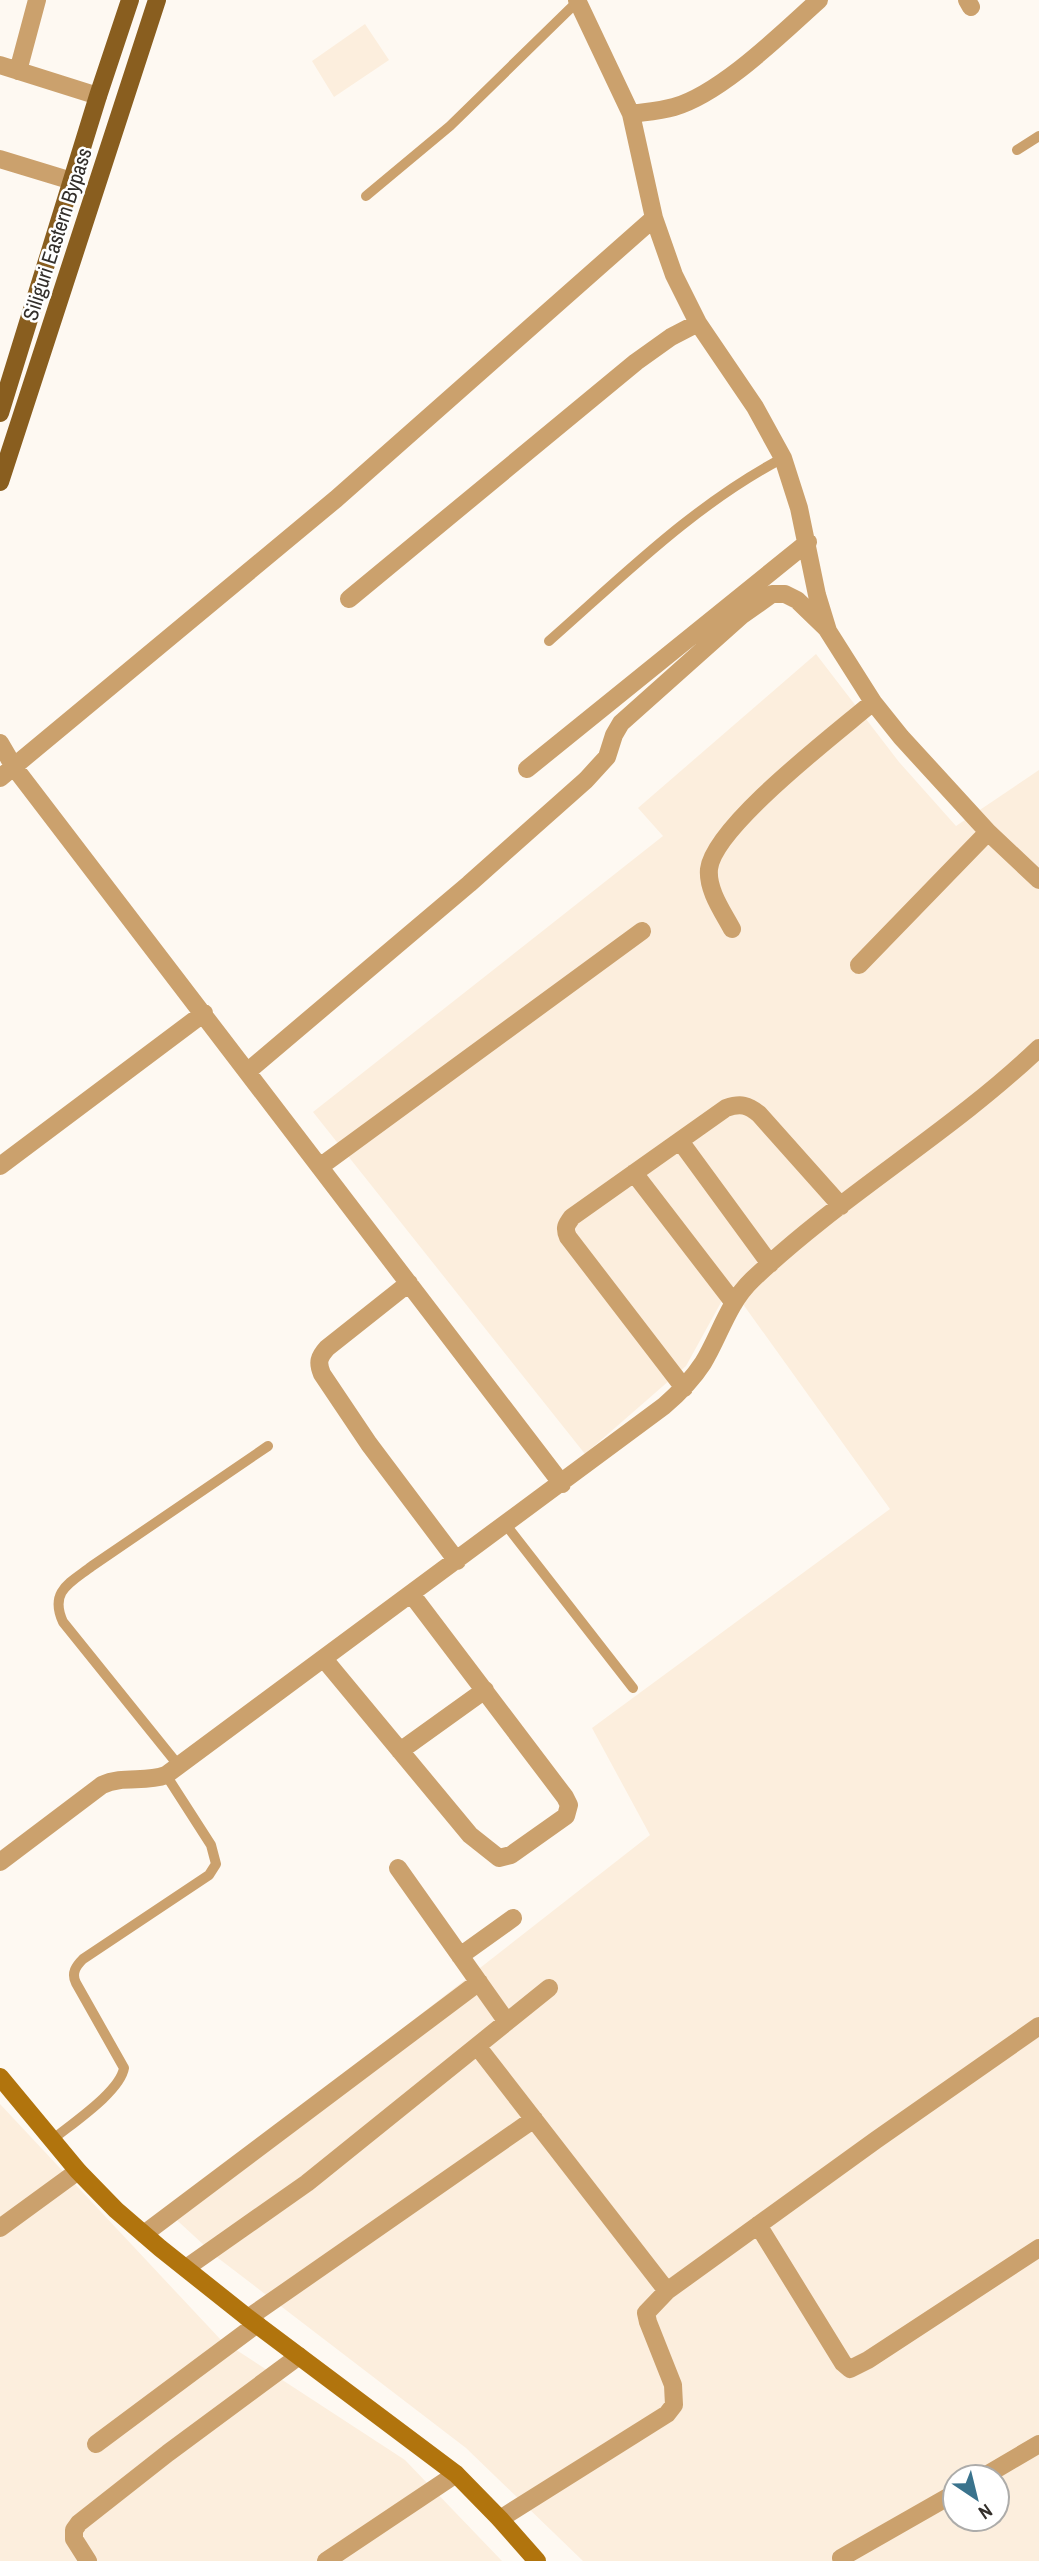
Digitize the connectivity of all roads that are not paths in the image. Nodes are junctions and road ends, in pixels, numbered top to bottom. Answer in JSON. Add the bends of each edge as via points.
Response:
{"nodes":[{"id":1,"x":37,"y":0,"type":"edge"},
{"id":2,"x":130,"y":0,"type":"edge"},
{"id":3,"x":157,"y":0,"type":"edge"},
{"id":4,"x":578,"y":0,"type":"edge"},
{"id":5,"x":819,"y":0,"type":"edge"},
{"id":6,"x":0,"y":65,"type":"edge"},
{"id":7,"x":18,"y":71,"type":"junction"},
{"id":8,"x":98,"y":96,"type":"junction"},
{"id":9,"x":631,"y":114,"type":"junction"},
{"id":10,"x":1039,"y":136,"type":"edge"},
{"id":11,"x":1017,"y":150,"type":"dead end"},
{"id":12,"x":0,"y":159,"type":"edge"},
{"id":13,"x":72,"y":180,"type":"junction"},
{"id":14,"x":366,"y":196,"type":"dead end"},
{"id":15,"x":654,"y":218,"type":"junction"},
{"id":16,"x":698,"y":323,"type":"junction"},
{"id":17,"x":0,"y":413,"type":"edge"},
{"id":18,"x":783,"y":458,"type":"junction"},
{"id":19,"x":0,"y":482,"type":"edge"},
{"id":20,"x":808,"y":542,"type":"junction"},
{"id":21,"x":349,"y":599,"type":"dead end"},
{"id":22,"x":828,"y":631,"type":"junction"},
{"id":23,"x":549,"y":642,"type":"dead end"},
{"id":24,"x":873,"y":702,"type":"junction"},
{"id":25,"x":0,"y":743,"type":"edge"},
{"id":26,"x":527,"y":769,"type":"dead end"},
{"id":27,"x":7,"y":773,"type":"edge"},
{"id":28,"x":988,"y":832,"type":"junction"},
{"id":29,"x":1039,"y":880,"type":"edge"},
{"id":30,"x":732,"y":929,"type":"dead end"},
{"id":31,"x":642,"y":931,"type":"dead end"},
{"id":32,"x":859,"y":965,"type":"dead end"},
{"id":33,"x":204,"y":1013,"type":"junction"},
{"id":34,"x":1039,"y":1048,"type":"edge"},
{"id":35,"x":248,"y":1071,"type":"junction"},
{"id":36,"x":680,"y":1141,"type":"junction"},
{"id":37,"x":0,"y":1166,"type":"edge"},
{"id":38,"x":321,"y":1166,"type":"junction"},
{"id":39,"x":634,"y":1173,"type":"junction"},
{"id":40,"x":841,"y":1206,"type":"junction"},
{"id":41,"x":770,"y":1264,"type":"junction"},
{"id":42,"x":409,"y":1283,"type":"junction"},
{"id":43,"x":734,"y":1303,"type":"junction"},
{"id":44,"x":684,"y":1388,"type":"junction"},
{"id":45,"x":268,"y":1446,"type":"dead end"},
{"id":46,"x":562,"y":1484,"type":"junction"},
{"id":47,"x":506,"y":1525,"type":"junction"},
{"id":48,"x":457,"y":1561,"type":"junction"},
{"id":49,"x":412,"y":1595,"type":"junction"},
{"id":50,"x":324,"y":1659,"type":"junction"},
{"id":51,"x":633,"y":1688,"type":"dead end"},
{"id":52,"x":485,"y":1689,"type":"junction"},
{"id":53,"x":400,"y":1751,"type":"junction"},
{"id":54,"x":173,"y":1770,"type":"junction"},
{"id":55,"x":0,"y":1862,"type":"edge"},
{"id":56,"x":398,"y":1868,"type":"dead end"},
{"id":57,"x":513,"y":1918,"type":"dead end"},
{"id":58,"x":460,"y":1956,"type":"junction"},
{"id":59,"x":479,"y":1982,"type":"junction"},
{"id":60,"x":549,"y":1988,"type":"dead end"},
{"id":61,"x":507,"y":2022,"type":"junction"},
{"id":62,"x":1039,"y":2026,"type":"edge"},
{"id":63,"x":477,"y":2046,"type":"junction"},
{"id":64,"x":0,"y":2077,"type":"edge"},
{"id":65,"x":534,"y":2119,"type":"junction"},
{"id":66,"x":52,"y":2140,"type":"junction"},
{"id":67,"x":78,"y":2171,"type":"junction"},
{"id":68,"x":758,"y":2225,"type":"junction"},
{"id":69,"x":0,"y":2228,"type":"edge"},
{"id":70,"x":144,"y":2234,"type":"junction"},
{"id":71,"x":1039,"y":2248,"type":"edge"},
{"id":72,"x":186,"y":2268,"type":"junction"},
{"id":73,"x":667,"y":2291,"type":"junction"},
{"id":74,"x":253,"y":2321,"type":"junction"},
{"id":75,"x":299,"y":2356,"type":"junction"},
{"id":76,"x":96,"y":2444,"type":"dead end"},
{"id":77,"x":1039,"y":2444,"type":"edge"},
{"id":78,"x":1007,"y":2463,"type":"edge"},
{"id":79,"x":456,"y":2474,"type":"junction"},
{"id":80,"x":941,"y":2501,"type":"edge"},
{"id":81,"x":500,"y":2519,"type":"junction"},
{"id":82,"x":841,"y":2558,"type":"dead end"},
{"id":83,"x":88,"y":2561,"type":"edge"},
{"id":84,"x":326,"y":2561,"type":"edge"},
{"id":85,"x":537,"y":2561,"type":"edge"}],
"edges":[{"from":1,"to":7,"type":"street"},
{"from":2,"to":8,"type":"main road","name":"Siliguri Eastern Bypass"},
{"from":3,"to":19,"type":"main road","name":"Siliguri Eastern Bypass"},
{"from":4,"to":9,"type":"street"},
{"from":4,"to":14,"type":"lane","via":[[450,127]]},
{"from":5,"to":9,"type":"street","via":[[763,50],[706,91],[677,106]]},
{"from":6,"to":7,"type":"street"},
{"from":7,"to":8,"type":"street"},
{"from":8,"to":13,"type":"main road","name":"Siliguri Eastern Bypass"},
{"from":9,"to":15,"type":"street"},
{"from":10,"to":11,"type":"lane"},
{"from":12,"to":13,"type":"street"},
{"from":13,"to":17,"type":"main road","name":"Siliguri Eastern Bypass"},
{"from":15,"to":16,"type":"street","via":[[674,275]]},
{"from":15,"to":27,"type":"street","via":[[336,499]]},
{"from":16,"to":18,"type":"street"},
{"from":16,"to":21,"type":"street","via":[[636,362]]},
{"from":18,"to":20,"type":"street"},
{"from":18,"to":23,"type":"lane","via":[[707,505]]},
{"from":20,"to":22,"type":"street"},
{"from":20,"to":26,"type":"street"},
{"from":22,"to":24,"type":"street"},
{"from":22,"to":35,"type":"street","via":[[785,594],[772,594],[741,616],[621,723],[607,757],[586,780]]},
{"from":24,"to":28,"type":"street"},
{"from":24,"to":30,"type":"street","via":[[772,789],[717,848],[709,867],[710,881]]},
{"from":25,"to":27,"type":"street"},
{"from":27,"to":33,"type":"street"},
{"from":28,"to":29,"type":"street"},
{"from":28,"to":32,"type":"street"},
{"from":31,"to":38,"type":"street"},
{"from":33,"to":35,"type":"street"},
{"from":33,"to":37,"type":"street"},
{"from":34,"to":40,"type":"street"},
{"from":35,"to":38,"type":"street"},
{"from":36,"to":39,"type":"street"},
{"from":36,"to":40,"type":"street","via":[[726,1108],[749,1106]]},
{"from":36,"to":41,"type":"street"},
{"from":38,"to":42,"type":"street"},
{"from":39,"to":43,"type":"street"},
{"from":39,"to":44,"type":"street","via":[[572,1217],[565,1230]]},
{"from":40,"to":41,"type":"street"},
{"from":41,"to":43,"type":"street"},
{"from":42,"to":46,"type":"street"},
{"from":42,"to":48,"type":"street","via":[[327,1348],[318,1365],[369,1444]]},
{"from":43,"to":44,"type":"street","via":[[704,1361]]},
{"from":44,"to":46,"type":"street"},
{"from":45,"to":54,"type":"lane","via":[[92,1566],[57,1597],[63,1622]]},
{"from":46,"to":47,"type":"street"},
{"from":47,"to":48,"type":"street"},
{"from":47,"to":51,"type":"lane"},
{"from":48,"to":49,"type":"street"},
{"from":49,"to":50,"type":"street"},
{"from":49,"to":52,"type":"street"},
{"from":50,"to":53,"type":"street"},
{"from":50,"to":54,"type":"street"},
{"from":52,"to":53,"type":"street"},
{"from":52,"to":53,"type":"street","via":[[565,1797],[569,1805],[566,1816],[512,1855],[499,1858],[470,1835]]},
{"from":54,"to":55,"type":"street","via":[[156,1779],[120,1779],[102,1785]]},
{"from":54,"to":66,"type":"lane","via":[[216,1864],[209,1875],[83,1959],[75,1969],[73,1977],[124,2068],[123,2076]]},
{"from":56,"to":58,"type":"street"},
{"from":57,"to":58,"type":"street"},
{"from":58,"to":59,"type":"street"},
{"from":59,"to":61,"type":"street"},
{"from":59,"to":70,"type":"street"},
{"from":60,"to":61,"type":"street"},
{"from":61,"to":63,"type":"street"},
{"from":62,"to":68,"type":"street"},
{"from":63,"to":65,"type":"street"},
{"from":63,"to":72,"type":"street","via":[[307,2183]]},
{"from":64,"to":66,"type":"street"},
{"from":65,"to":73,"type":"street"},
{"from":65,"to":74,"type":"street"},
{"from":66,"to":67,"type":"street"},
{"from":67,"to":69,"type":"street"},
{"from":67,"to":70,"type":"street"},
{"from":68,"to":71,"type":"street","via":[[850,2369]]},
{"from":68,"to":73,"type":"street"},
{"from":70,"to":72,"type":"street"},
{"from":72,"to":74,"type":"street"},
{"from":73,"to":81,"type":"street","via":[[646,2312],[673,2385],[674,2405],[667,2414]]},
{"from":74,"to":75,"type":"street"},
{"from":74,"to":76,"type":"street"},
{"from":75,"to":79,"type":"street"},
{"from":75,"to":83,"type":"street","via":[[79,2523],[74,2539]]},
{"from":77,"to":78,"type":"street"},
{"from":79,"to":81,"type":"street"},
{"from":79,"to":84,"type":"street"},
{"from":80,"to":82,"type":"street"},
{"from":81,"to":85,"type":"street"}]}
